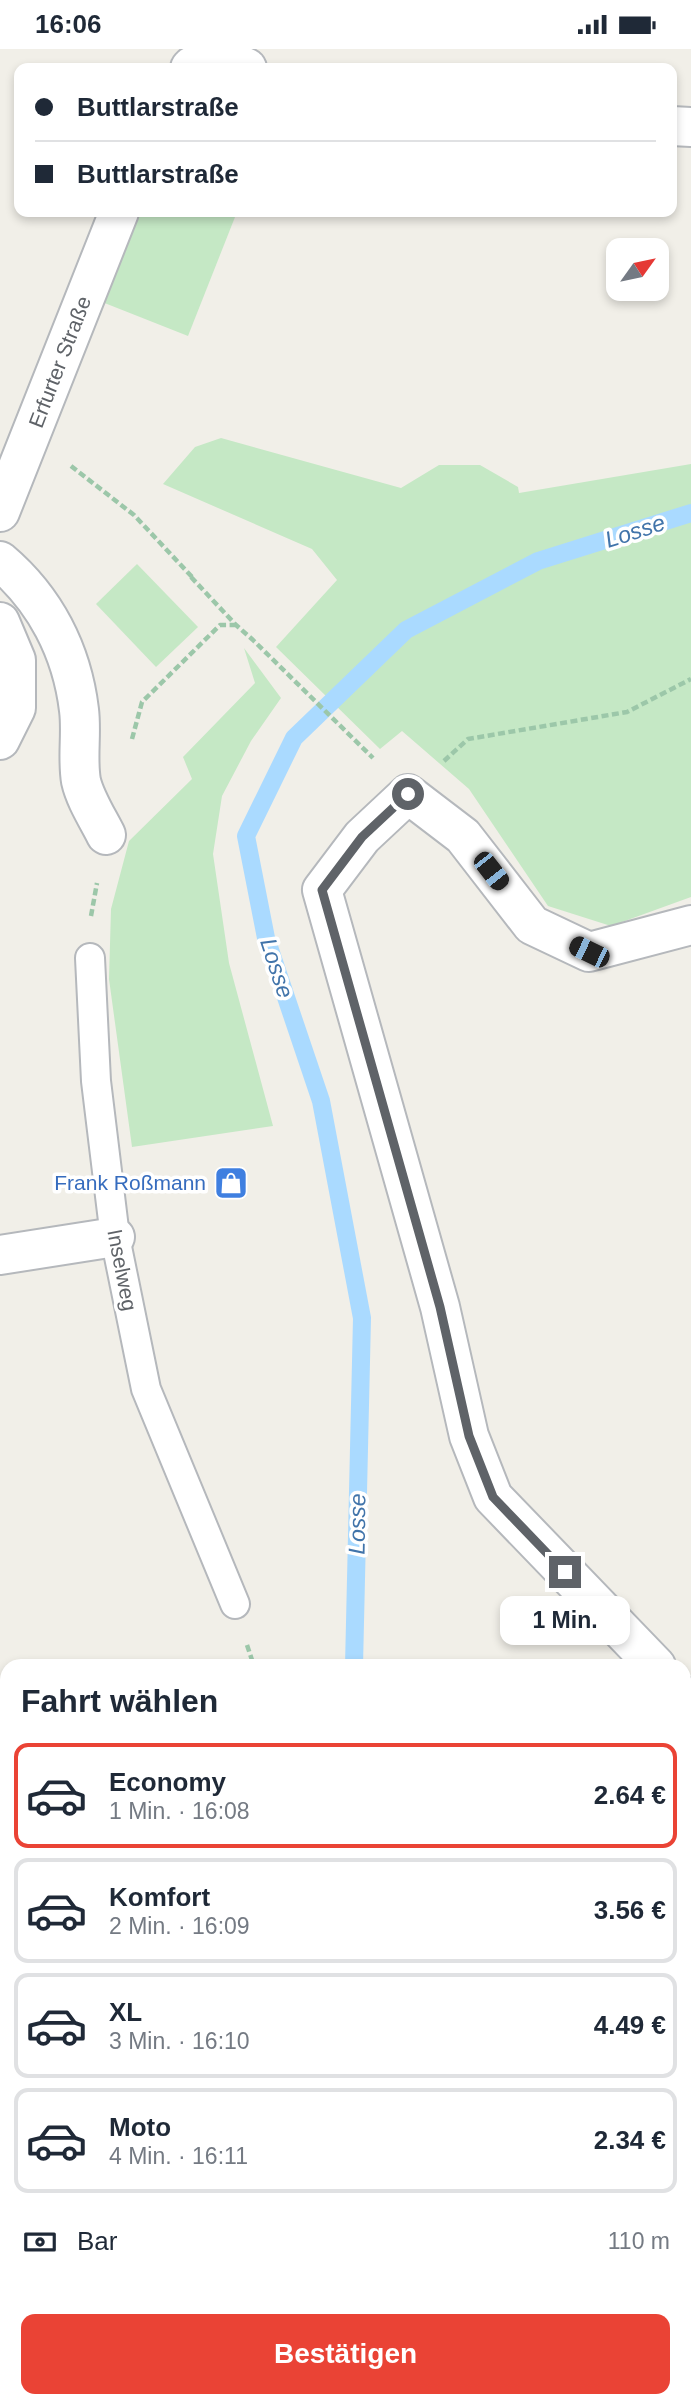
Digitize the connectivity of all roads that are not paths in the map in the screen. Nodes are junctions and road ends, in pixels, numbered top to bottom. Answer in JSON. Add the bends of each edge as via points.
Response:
{"nodes":[{"id":1,"x":203,"y":57,"type":"edge"},
{"id":2,"x":227,"y":63,"type":"edge"},
{"id":3,"x":117,"y":217,"type":"edge"},
{"id":4,"x":0,"y":512,"type":"edge"},
{"id":5,"x":0,"y":561,"type":"edge"},
{"id":6,"x":0,"y":622,"type":"edge"},
{"id":7,"x":0,"y":740,"type":"edge"},
{"id":8,"x":106,"y":835,"type":"road end"},
{"id":9,"x":691,"y":925,"type":"edge"},
{"id":10,"x":90,"y":958,"type":"road end"},
{"id":11,"x":115,"y":1237,"type":"junction"},
{"id":12,"x":0,"y":1255,"type":"edge"},
{"id":13,"x":235,"y":1604,"type":"dead end"},
{"id":14,"x":649,"y":1659,"type":"edge"}],
"edges":[{"from":1,"to":2,"type":"street"},
{"from":3,"to":4,"type":"street","name":"Erfurter Straße"},
{"from":5,"to":8,"type":"street","via":[[46,612],[69,661],[79,711],[81,782]]},
{"from":6,"to":7,"type":"street","via":[[16,660],[16,708]]},
{"from":9,"to":14,"type":"street","via":[[589,952],[532,925],[463,836],[408,794],[362,837],[322,890],[440,1307],[469,1436],[493,1497]]},
{"from":10,"to":11,"type":"lane","name":"Inselweg","via":[[96,1081]]},
{"from":11,"to":12,"type":"street"},
{"from":11,"to":13,"type":"lane","name":"Inselweg","via":[[146,1389]]}]}
